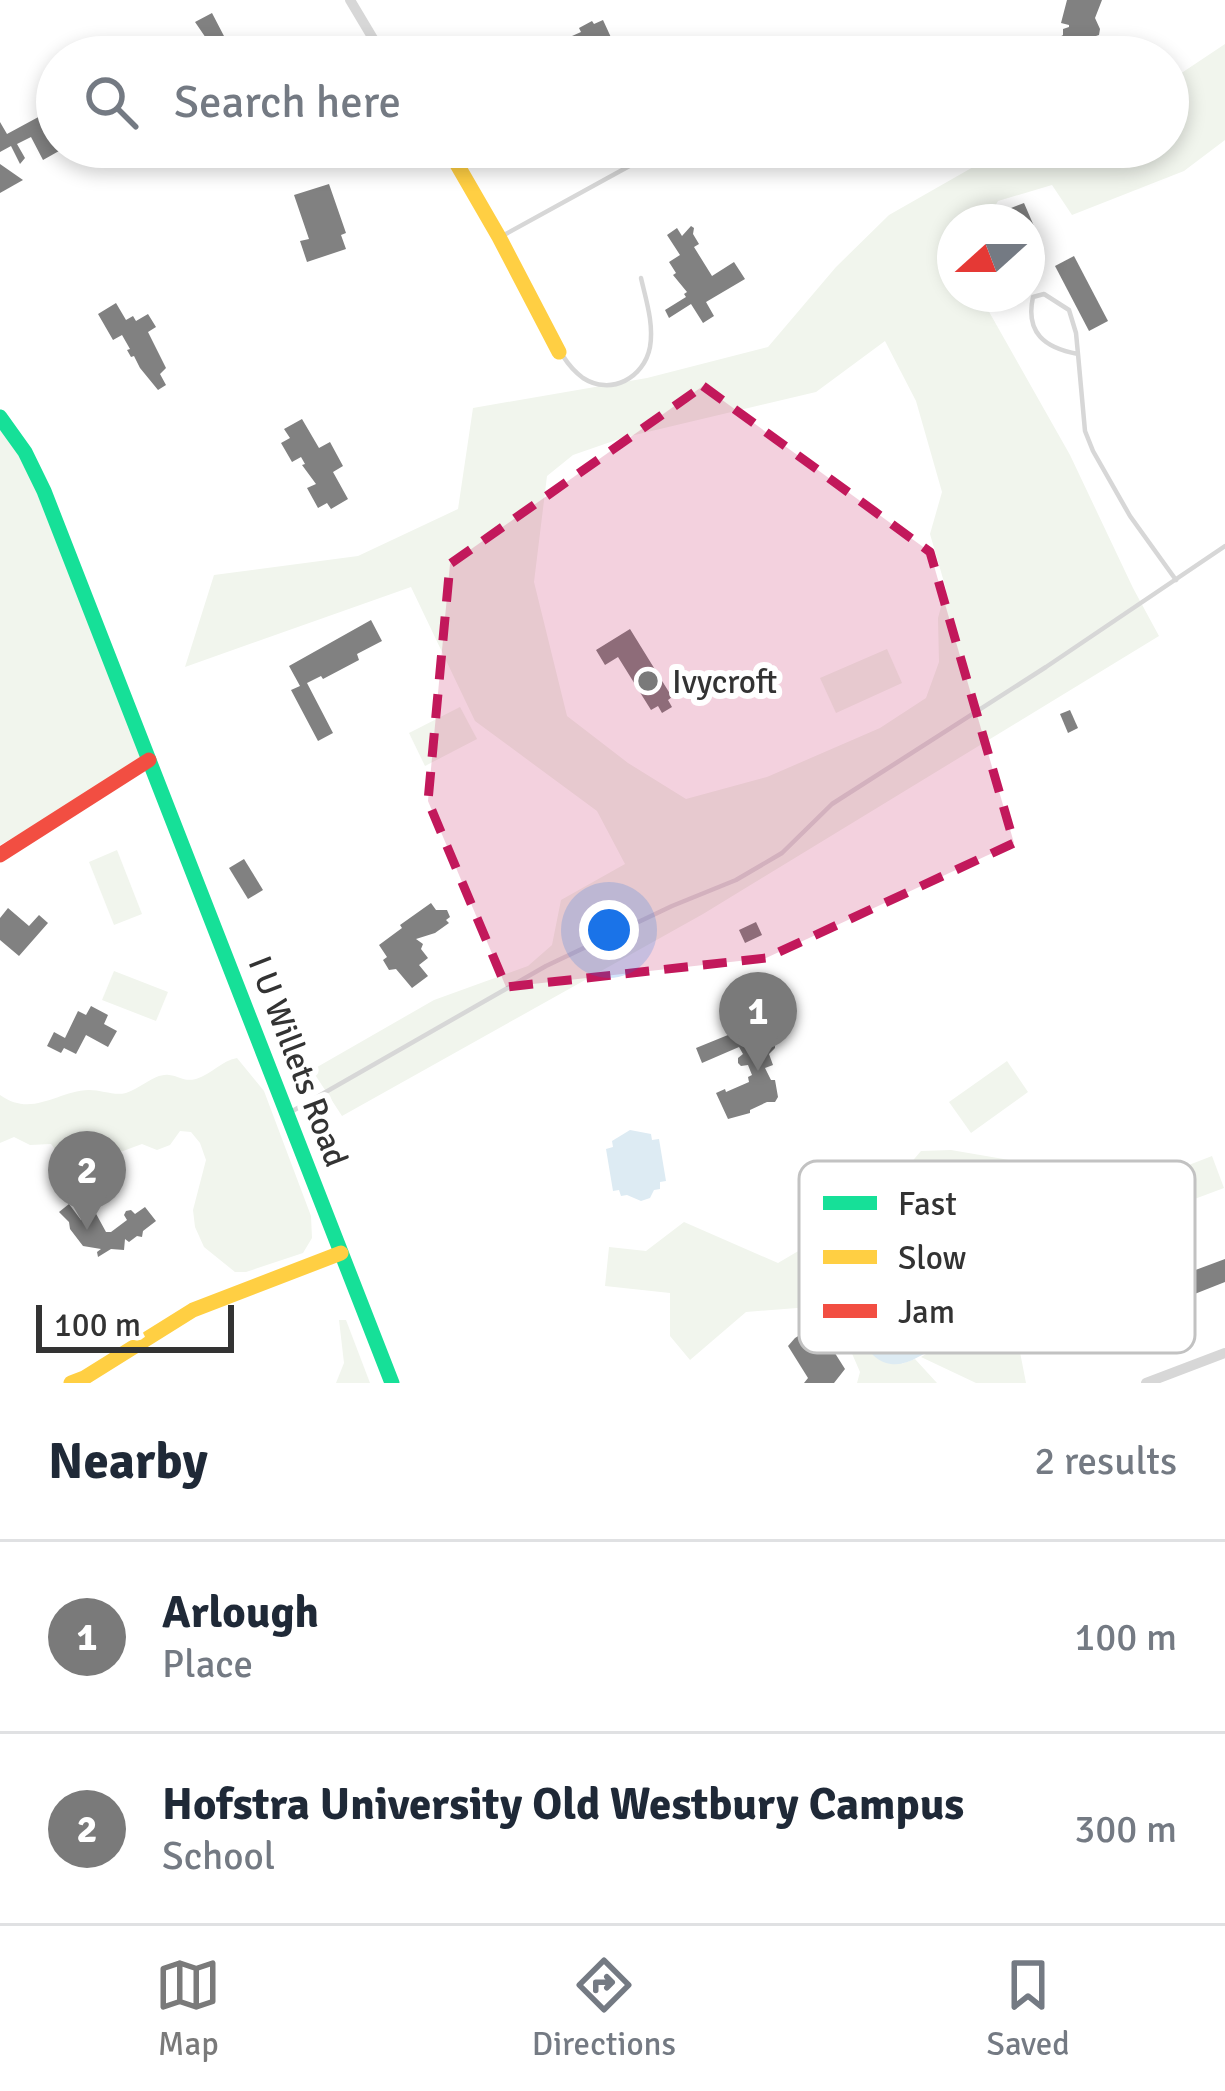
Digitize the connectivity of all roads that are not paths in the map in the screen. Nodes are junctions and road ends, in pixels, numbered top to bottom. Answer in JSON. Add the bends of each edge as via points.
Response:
{"nodes":[{"id":1,"x":350,"y":0,"type":"edge"},
{"id":2,"x":371,"y":36,"type":"edge"},
{"id":3,"x":459,"y":168,"type":"edge"},
{"id":4,"x":626,"y":168,"type":"edge"},
{"id":5,"x":499,"y":237,"type":"junction"},
{"id":6,"x":641,"y":278,"type":"dead end"},
{"id":7,"x":560,"y":352,"type":"joint"},
{"id":8,"x":1078,"y":354,"type":"junction"},
{"id":9,"x":0,"y":416,"type":"edge"},
{"id":10,"x":1225,"y":547,"type":"edge"},
{"id":11,"x":1176,"y":580,"type":"junction"},
{"id":12,"x":149,"y":760,"type":"junction"},
{"id":13,"x":0,"y":855,"type":"edge"},
{"id":14,"x":289,"y":1113,"type":"junction"},
{"id":15,"x":341,"y":1253,"type":"junction"},
{"id":16,"x":1225,"y":1353,"type":"edge"},
{"id":17,"x":71,"y":1383,"type":"edge"},
{"id":18,"x":392,"y":1383,"type":"edge"},
{"id":19,"x":1146,"y":1383,"type":"edge"}],
"edges":[{"from":1,"to":2,"type":"street"},
{"from":3,"to":5,"type":"street"},
{"from":4,"to":5,"type":"lane"},
{"from":5,"to":7,"type":"street"},
{"from":6,"to":7,"type":"lane","via":[[650,340],[634,376],[615,386],[593,382]]},
{"from":8,"to":8,"type":"lane","via":[[1038,336],[1029,313],[1033,297],[1044,294],[1069,310]]},
{"from":8,"to":11,"type":"lane","via":[[1093,452]]},
{"from":9,"to":12,"type":"street","name":"I U Willets Road","via":[[38,477]]},
{"from":10,"to":11,"type":"lane"},
{"from":11,"to":14,"type":"lane","via":[[832,804],[782,853],[546,966]]},
{"from":12,"to":13,"type":"street"},
{"from":12,"to":14,"type":"street","name":"I U Willets Road"},
{"from":14,"to":15,"type":"street","name":"I U Willets Road"},
{"from":15,"to":17,"type":"street","via":[[193,1310]]},
{"from":15,"to":18,"type":"street","name":"I U Willets Road"},
{"from":16,"to":19,"type":"street"}]}
